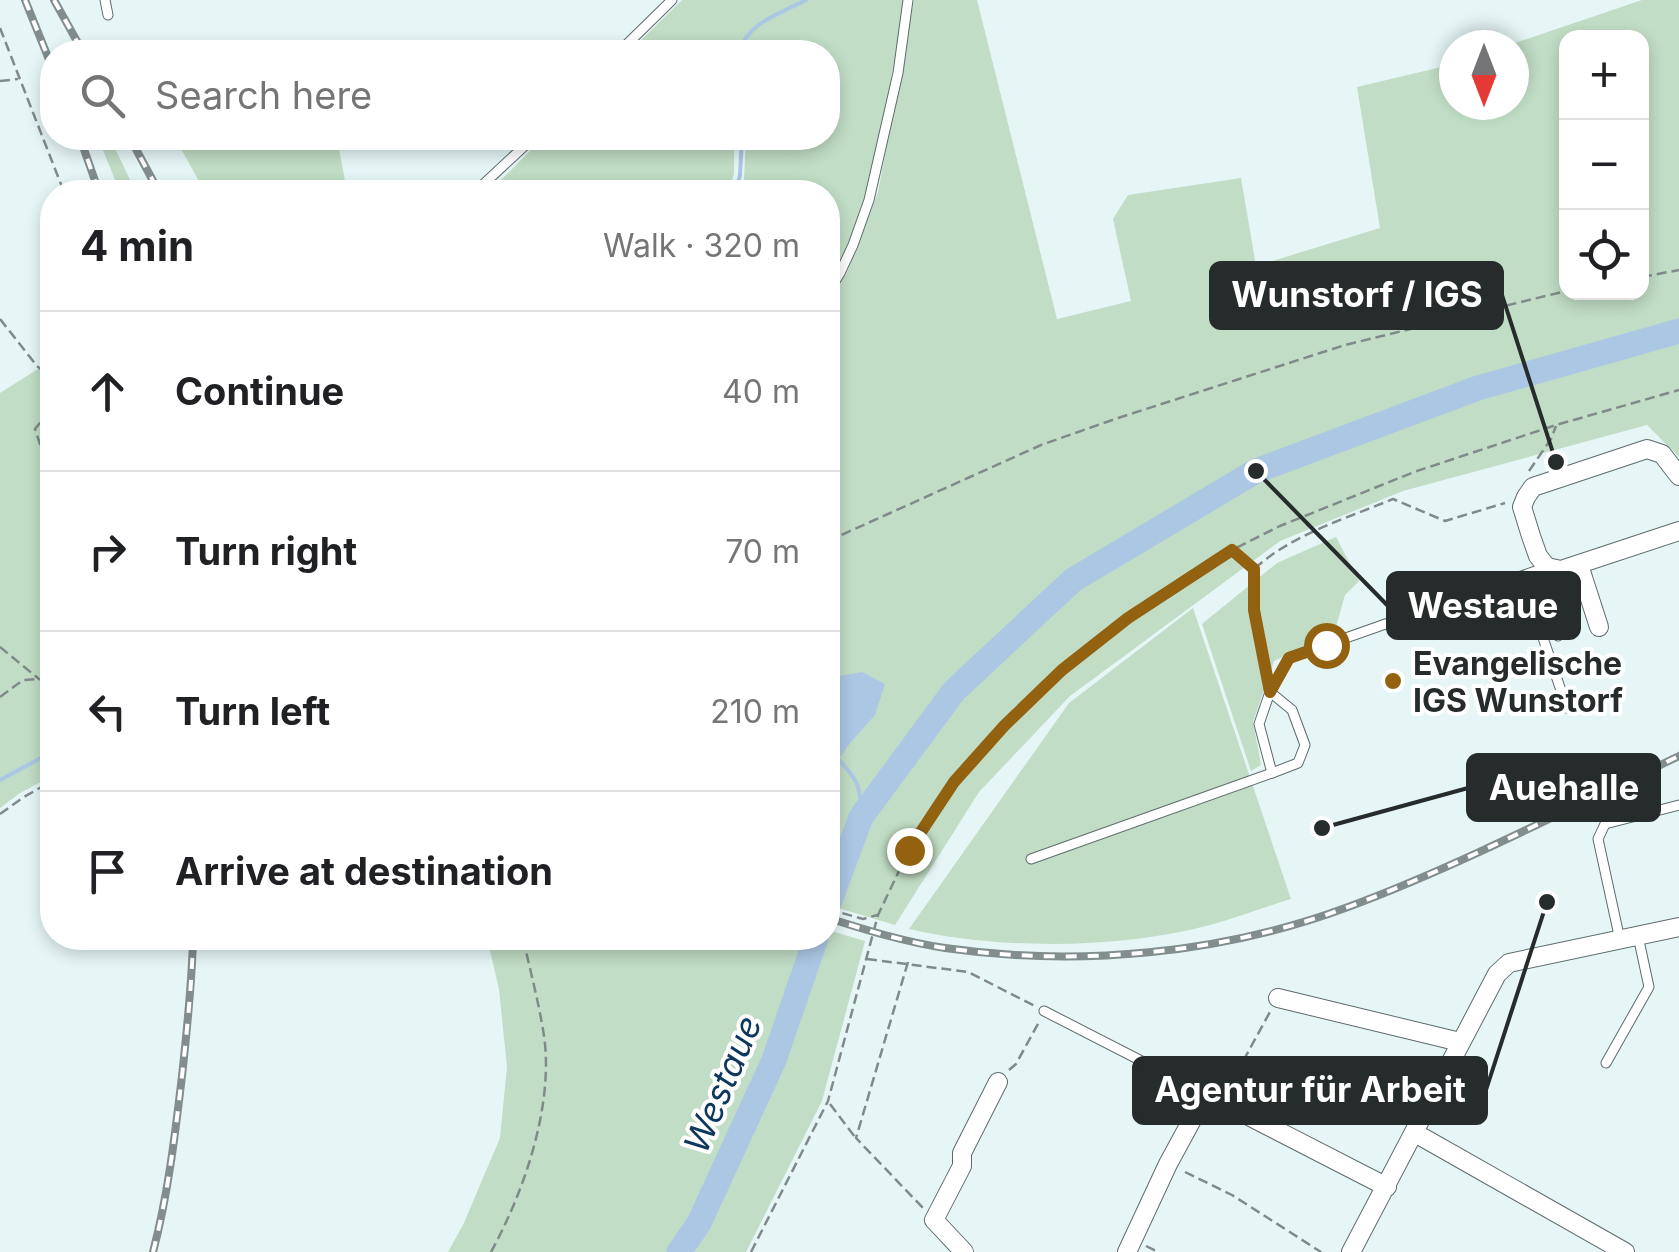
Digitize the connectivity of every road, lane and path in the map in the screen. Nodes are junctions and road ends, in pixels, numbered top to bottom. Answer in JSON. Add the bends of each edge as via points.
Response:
{"nodes":[{"id":1,"x":106,"y":0,"type":"edge"},
{"id":2,"x":672,"y":0,"type":"edge"},
{"id":3,"x":908,"y":0,"type":"edge"},
{"id":4,"x":108,"y":16,"type":"dead end"},
{"id":5,"x":0,"y":28,"type":"edge"},
{"id":6,"x":631,"y":40,"type":"edge"},
{"id":7,"x":19,"y":79,"type":"junction"},
{"id":8,"x":0,"y":81,"type":"edge"},
{"id":9,"x":40,"y":132,"type":"edge"},
{"id":10,"x":47,"y":150,"type":"edge"},
{"id":11,"x":520,"y":150,"type":"edge"},
{"id":12,"x":59,"y":180,"type":"edge"},
{"id":13,"x":488,"y":180,"type":"edge"},
{"id":14,"x":840,"y":269,"type":"edge"},
{"id":15,"x":1679,"y":270,"type":"edge"},
{"id":16,"x":1649,"y":276,"type":"edge"},
{"id":17,"x":1559,"y":293,"type":"edge"},
{"id":18,"x":0,"y":319,"type":"edge"},
{"id":19,"x":40,"y":369,"type":"edge"},
{"id":20,"x":1679,"y":390,"type":"edge"},
{"id":21,"x":40,"y":422,"type":"edge"},
{"id":22,"x":1556,"y":425,"type":"junction"},
{"id":23,"x":40,"y":444,"type":"edge"},
{"id":24,"x":1679,"y":476,"type":"edge"},
{"id":25,"x":1526,"y":496,"type":"junction"},
{"id":26,"x":1679,"y":531,"type":"edge"},
{"id":27,"x":840,"y":536,"type":"edge"},
{"id":28,"x":1232,"y":550,"type":"junction"},
{"id":29,"x":1579,"y":565,"type":"junction"},
{"id":30,"x":1547,"y":567,"type":"junction"},
{"id":31,"x":1254,"y":569,"type":"junction"},
{"id":32,"x":1599,"y":628,"type":"dead end"},
{"id":33,"x":1558,"y":636,"type":"dead end"},
{"id":34,"x":0,"y":646,"type":"edge"},
{"id":35,"x":39,"y":679,"type":"joint"},
{"id":36,"x":1270,"y":692,"type":"junction"},
{"id":37,"x":0,"y":697,"type":"edge"},
{"id":38,"x":1566,"y":708,"type":"dead end"},
{"id":39,"x":1272,"y":772,"type":"junction"},
{"id":40,"x":40,"y":788,"type":"edge"},
{"id":41,"x":1679,"y":805,"type":"edge"},
{"id":42,"x":0,"y":814,"type":"edge"},
{"id":43,"x":1031,"y":859,"type":"dead end"},
{"id":44,"x":840,"y":914,"type":"edge"},
{"id":45,"x":878,"y":915,"type":"junction"},
{"id":46,"x":1679,"y":928,"type":"edge"},
{"id":47,"x":1629,"y":938,"type":"junction"},
{"id":48,"x":526,"y":950,"type":"edge"},
{"id":49,"x":867,"y":959,"type":"junction"},
{"id":50,"x":908,"y":962,"type":"junction"},
{"id":51,"x":1278,"y":998,"type":"joint"},
{"id":52,"x":1044,"y":1011,"type":"junction"},
{"id":53,"x":1460,"y":1042,"type":"junction"},
{"id":54,"x":1606,"y":1064,"type":"dead end"},
{"id":55,"x":998,"y":1082,"type":"joint"},
{"id":56,"x":1214,"y":1098,"type":"junction"},
{"id":57,"x":828,"y":1102,"type":"junction"},
{"id":58,"x":1414,"y":1133,"type":"junction"},
{"id":59,"x":856,"y":1138,"type":"junction"},
{"id":60,"x":1168,"y":1164,"type":"junction"},
{"id":61,"x":1387,"y":1187,"type":"junction"},
{"id":62,"x":934,"y":1220,"type":"junction"},
{"id":63,"x":491,"y":1252,"type":"edge"},
{"id":64,"x":752,"y":1252,"type":"edge"},
{"id":65,"x":964,"y":1252,"type":"edge"},
{"id":66,"x":1126,"y":1252,"type":"edge"},
{"id":67,"x":1321,"y":1252,"type":"edge"},
{"id":68,"x":1351,"y":1252,"type":"edge"},
{"id":69,"x":1626,"y":1252,"type":"edge"}],
"edges":[{"from":1,"to":4,"type":"lane"},
{"from":2,"to":6,"type":"lane"},
{"from":3,"to":14,"type":"lane","via":[[869,200]]},
{"from":5,"to":7,"type":"path"},
{"from":7,"to":8,"type":"path"},
{"from":7,"to":9,"type":"path"},
{"from":10,"to":12,"type":"path"},
{"from":11,"to":13,"type":"lane"},
{"from":15,"to":16,"type":"path"},
{"from":17,"to":27,"type":"path","via":[[1345,345],[1136,412],[1041,445]]},
{"from":18,"to":19,"type":"path"},
{"from":20,"to":22,"type":"path"},
{"from":21,"to":23,"type":"path","via":[[34,429]]},
{"from":22,"to":25,"type":"path","via":[[1528,472]]},
{"from":22,"to":28,"type":"path","via":[[1414,472]]},
{"from":24,"to":25,"type":"street","via":[[1662,454],[1647,449],[1534,487]]},
{"from":25,"to":30,"type":"street","via":[[1522,507]]},
{"from":25,"to":31,"type":"path","via":[[1445,522],[1393,499],[1318,529]]},
{"from":26,"to":29,"type":"street"},
{"from":28,"to":31,"type":"path"},
{"from":28,"to":45,"type":"path","via":[[1128,618],[1004,726],[954,782],[909,850]]},
{"from":29,"to":30,"type":"street"},
{"from":29,"to":32,"type":"street"},
{"from":30,"to":33,"type":"lane","via":[[1542,588]]},
{"from":30,"to":36,"type":"lane","via":[[1289,658]]},
{"from":30,"to":38,"type":"lane","via":[[1527,591]]},
{"from":31,"to":36,"type":"path","via":[[1254,610]]},
{"from":34,"to":35,"type":"path"},
{"from":35,"to":37,"type":"path","via":[[24,680]]},
{"from":36,"to":39,"type":"lane","via":[[1259,724]]},
{"from":36,"to":39,"type":"lane","via":[[1292,710],[1305,745],[1298,763]]},
{"from":39,"to":43,"type":"lane"},
{"from":40,"to":42,"type":"path"},
{"from":41,"to":47,"type":"lane","via":[[1605,824],[1598,839]]},
{"from":44,"to":45,"type":"path"},
{"from":45,"to":49,"type":"path"},
{"from":46,"to":47,"type":"street"},
{"from":47,"to":53,"type":"street","via":[[1509,963]]},
{"from":47,"to":54,"type":"lane","via":[[1649,987]]},
{"from":48,"to":63,"type":"path","via":[[544,1038],[546,1087],[523,1179]]},
{"from":49,"to":50,"type":"path"},
{"from":49,"to":57,"type":"path"},
{"from":50,"to":52,"type":"path","via":[[968,972]]},
{"from":50,"to":59,"type":"path"},
{"from":51,"to":53,"type":"street"},
{"from":51,"to":56,"type":"path"},
{"from":52,"to":55,"type":"path","via":[[1016,1064]]},
{"from":52,"to":56,"type":"lane"},
{"from":53,"to":58,"type":"street"},
{"from":55,"to":62,"type":"street"},
{"from":56,"to":60,"type":"street"},
{"from":56,"to":61,"type":"street"},
{"from":57,"to":59,"type":"path"},
{"from":57,"to":64,"type":"path"},
{"from":58,"to":61,"type":"street"},
{"from":58,"to":69,"type":"street"},
{"from":59,"to":62,"type":"path"},
{"from":60,"to":66,"type":"street"},
{"from":60,"to":67,"type":"path","via":[[1232,1194]]},
{"from":61,"to":68,"type":"street"},
{"from":62,"to":65,"type":"street"}]}
